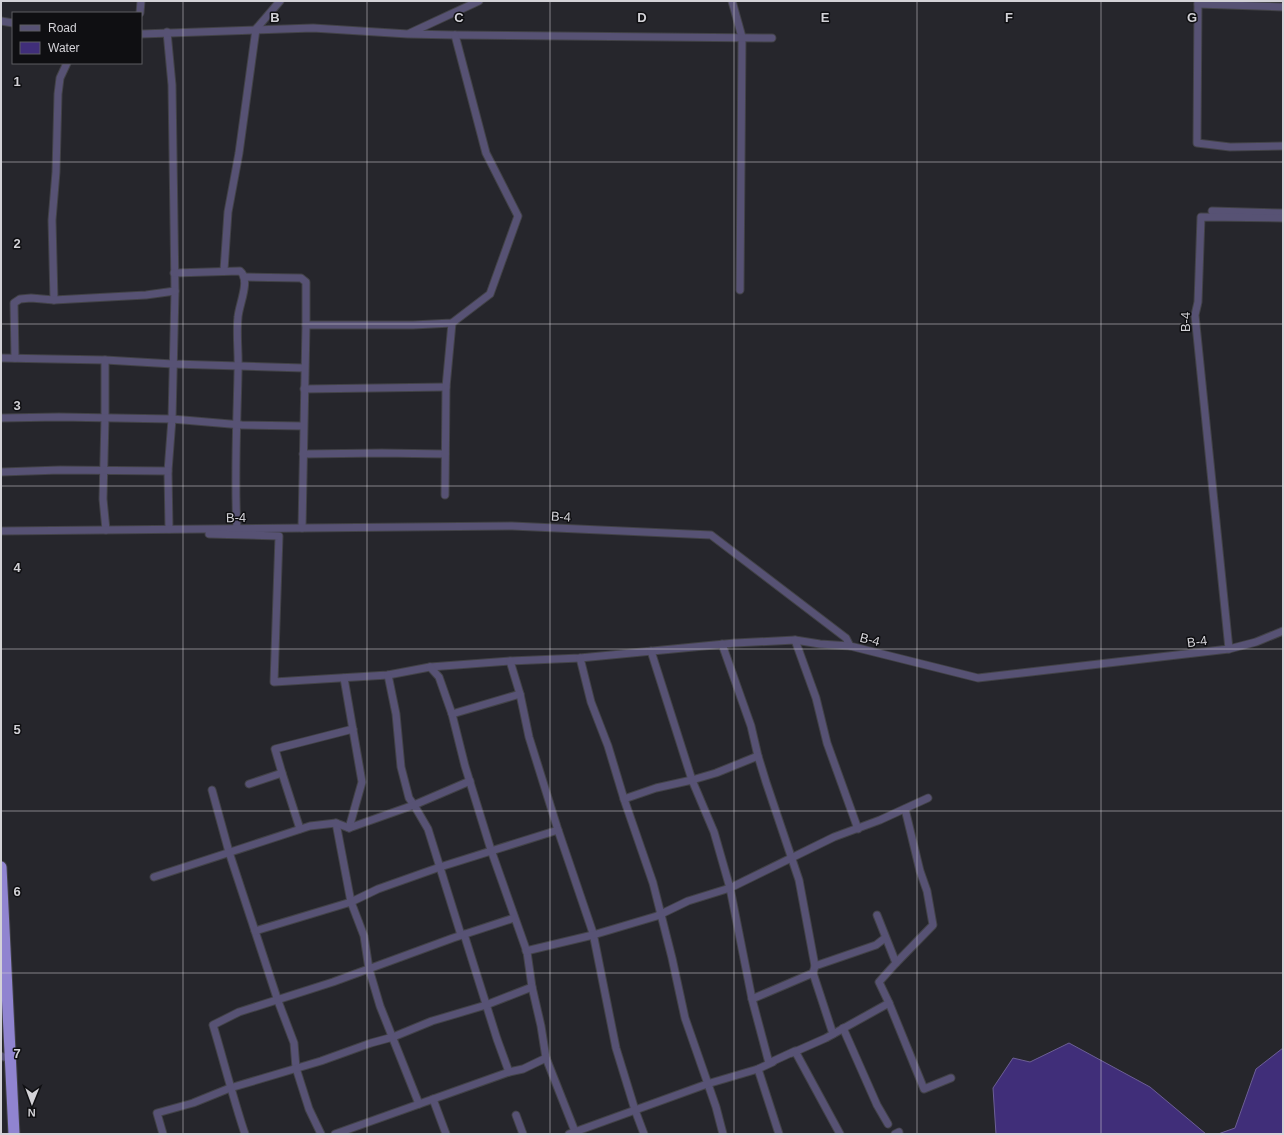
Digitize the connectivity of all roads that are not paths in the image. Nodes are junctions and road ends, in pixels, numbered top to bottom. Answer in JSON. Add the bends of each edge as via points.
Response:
{"nodes":[{"id":1,"x":141,"y":1,"type":"edge"},
{"id":2,"x":280,"y":1,"type":"edge"},
{"id":3,"x":479,"y":1,"type":"edge"},
{"id":4,"x":732,"y":1,"type":"edge"},
{"id":5,"x":1196,"y":2,"type":"edge"},
{"id":6,"x":1267,"y":4,"type":"edge"},
{"id":7,"x":1283,"y":7,"type":"edge"},
{"id":8,"x":140,"y":12,"type":"edge"},
{"id":9,"x":1,"y":21,"type":"edge"},
{"id":10,"x":12,"y":23,"type":"edge"},
{"id":11,"x":256,"y":29,"type":"junction"},
{"id":12,"x":168,"y":32,"type":"junction"},
{"id":13,"x":142,"y":34,"type":"edge"},
{"id":14,"x":408,"y":34,"type":"junction"},
{"id":15,"x":455,"y":35,"type":"junction"},
{"id":16,"x":742,"y":38,"type":"junction"},
{"id":17,"x":772,"y":38,"type":"dead end"},
{"id":18,"x":67,"y":64,"type":"edge"},
{"id":19,"x":1283,"y":146,"type":"edge"},
{"id":20,"x":1212,"y":211,"type":"dead end"},
{"id":21,"x":1283,"y":213,"type":"edge"},
{"id":22,"x":1283,"y":218,"type":"edge"},
{"id":23,"x":224,"y":270,"type":"junction"},
{"id":24,"x":174,"y":273,"type":"junction"},
{"id":25,"x":244,"y":277,"type":"junction"},
{"id":26,"x":740,"y":290,"type":"dead end"},
{"id":27,"x":175,"y":291,"type":"junction"},
{"id":28,"x":54,"y":300,"type":"junction"},
{"id":29,"x":452,"y":323,"type":"junction"},
{"id":30,"x":306,"y":325,"type":"junction"},
{"id":31,"x":1,"y":358,"type":"edge"},
{"id":32,"x":15,"y":358,"type":"junction"},
{"id":33,"x":105,"y":360,"type":"junction"},
{"id":34,"x":173,"y":364,"type":"junction"},
{"id":35,"x":238,"y":366,"type":"junction"},
{"id":36,"x":304,"y":368,"type":"junction"},
{"id":37,"x":446,"y":387,"type":"junction"},
{"id":38,"x":304,"y":389,"type":"junction"},
{"id":39,"x":1,"y":418,"type":"edge"},
{"id":40,"x":105,"y":418,"type":"junction"},
{"id":41,"x":172,"y":419,"type":"junction"},
{"id":42,"x":236,"y":424,"type":"junction"},
{"id":43,"x":304,"y":426,"type":"junction"},
{"id":44,"x":303,"y":454,"type":"junction"},
{"id":45,"x":445,"y":454,"type":"junction"},
{"id":46,"x":104,"y":470,"type":"junction"},
{"id":47,"x":1,"y":472,"type":"edge"},
{"id":48,"x":168,"y":472,"type":"junction"},
{"id":49,"x":445,"y":495,"type":"dead end"},
{"id":50,"x":302,"y":528,"type":"junction"},
{"id":51,"x":169,"y":529,"type":"junction"},
{"id":52,"x":237,"y":529,"type":"junction"},
{"id":53,"x":110,"y":530,"type":"junction"},
{"id":54,"x":1,"y":531,"type":"edge"},
{"id":55,"x":1283,"y":631,"type":"edge"},
{"id":56,"x":794,"y":640,"type":"junction"},
{"id":57,"x":722,"y":644,"type":"junction"},
{"id":58,"x":850,"y":646,"type":"junction"},
{"id":59,"x":1229,"y":649,"type":"junction"},
{"id":60,"x":651,"y":651,"type":"junction"},
{"id":61,"x":580,"y":658,"type":"junction"},
{"id":62,"x":510,"y":660,"type":"junction"},
{"id":63,"x":430,"y":666,"type":"junction"},
{"id":64,"x":388,"y":675,"type":"junction"},
{"id":65,"x":344,"y":678,"type":"junction"},
{"id":66,"x":520,"y":694,"type":"junction"},
{"id":67,"x":452,"y":714,"type":"junction"},
{"id":68,"x":353,"y":729,"type":"junction"},
{"id":69,"x":758,"y":756,"type":"junction"},
{"id":70,"x":282,"y":773,"type":"junction"},
{"id":71,"x":692,"y":780,"type":"junction"},
{"id":72,"x":470,"y":782,"type":"junction"},
{"id":73,"x":249,"y":784,"type":"dead end"},
{"id":74,"x":212,"y":790,"type":"dead end"},
{"id":75,"x":928,"y":798,"type":"dead end"},
{"id":76,"x":624,"y":799,"type":"junction"},
{"id":77,"x":414,"y":805,"type":"junction"},
{"id":78,"x":905,"y":809,"type":"junction"},
{"id":79,"x":336,"y":823,"type":"junction"},
{"id":80,"x":349,"y":828,"type":"junction"},
{"id":81,"x":300,"y":829,"type":"junction"},
{"id":82,"x":858,"y":829,"type":"junction"},
{"id":83,"x":558,"y":830,"type":"junction"},
{"id":84,"x":492,"y":850,"type":"junction"},
{"id":85,"x":229,"y":852,"type":"junction"},
{"id":86,"x":792,"y":857,"type":"junction"},
{"id":87,"x":1,"y":867,"type":"edge"},
{"id":88,"x":440,"y":867,"type":"junction"},
{"id":89,"x":154,"y":877,"type":"dead end"},
{"id":90,"x":1,"y":886,"type":"edge"},
{"id":91,"x":730,"y":888,"type":"junction"},
{"id":92,"x":351,"y":902,"type":"junction"},
{"id":93,"x":661,"y":913,"type":"junction"},
{"id":94,"x":877,"y":915,"type":"dead end"},
{"id":95,"x":514,"y":918,"type":"junction"},
{"id":96,"x":255,"y":931,"type":"junction"},
{"id":97,"x":462,"y":935,"type":"junction"},
{"id":98,"x":593,"y":935,"type":"junction"},
{"id":99,"x":885,"y":938,"type":"junction"},
{"id":100,"x":526,"y":951,"type":"junction"},
{"id":101,"x":896,"y":963,"type":"junction"},
{"id":102,"x":369,"y":969,"type":"junction"},
{"id":103,"x":814,"y":969,"type":"junction"},
{"id":104,"x":532,"y":987,"type":"junction"},
{"id":105,"x":752,"y":999,"type":"junction"},
{"id":106,"x":278,"y":1001,"type":"junction"},
{"id":107,"x":889,"y":1003,"type":"junction"},
{"id":108,"x":486,"y":1005,"type":"junction"},
{"id":109,"x":843,"y":1028,"type":"junction"},
{"id":110,"x":833,"y":1034,"type":"junction"},
{"id":111,"x":393,"y":1037,"type":"junction"},
{"id":112,"x":795,"y":1051,"type":"junction"},
{"id":113,"x":5,"y":1058,"type":"edge"},
{"id":114,"x":546,"y":1058,"type":"junction"},
{"id":115,"x":296,"y":1068,"type":"junction"},
{"id":116,"x":758,"y":1069,"type":"junction"},
{"id":117,"x":509,"y":1072,"type":"junction"},
{"id":118,"x":950,"y":1078,"type":"dead end"},
{"id":119,"x":707,"y":1084,"type":"junction"},
{"id":120,"x":230,"y":1088,"type":"junction"},
{"id":121,"x":433,"y":1099,"type":"junction"},
{"id":122,"x":418,"y":1104,"type":"junction"},
{"id":123,"x":635,"y":1110,"type":"junction"},
{"id":124,"x":516,"y":1115,"type":"dead end"},
{"id":125,"x":888,"y":1124,"type":"dead end"},
{"id":126,"x":574,"y":1133,"type":"edge"},
{"id":127,"x":14,"y":1134,"type":"edge"},
{"id":128,"x":163,"y":1134,"type":"edge"},
{"id":129,"x":245,"y":1134,"type":"edge"},
{"id":130,"x":321,"y":1134,"type":"edge"},
{"id":131,"x":334,"y":1134,"type":"edge"},
{"id":132,"x":446,"y":1134,"type":"edge"},
{"id":133,"x":523,"y":1134,"type":"edge"},
{"id":134,"x":644,"y":1134,"type":"edge"},
{"id":135,"x":723,"y":1134,"type":"edge"},
{"id":136,"x":779,"y":1134,"type":"edge"},
{"id":137,"x":840,"y":1134,"type":"edge"},
{"id":138,"x":895,"y":1134,"type":"edge"},
{"id":139,"x":900,"y":1134,"type":"edge"}],
"edges":[{"from":1,"to":8,"type":"street"},
{"from":2,"to":11,"type":"street"},
{"from":3,"to":14,"type":"street"},
{"from":4,"to":16,"type":"street"},
{"from":5,"to":6,"type":"street"},
{"from":5,"to":19,"type":"street","via":[[1197,143],[1230,147]]},
{"from":6,"to":7,"type":"street"},
{"from":9,"to":10,"type":"street"},
{"from":11,"to":12,"type":"street"},
{"from":11,"to":14,"type":"street","via":[[313,28]]},
{"from":11,"to":23,"type":"street","via":[[228,212]]},
{"from":12,"to":13,"type":"street"},
{"from":12,"to":24,"type":"street","via":[[172,85]]},
{"from":14,"to":15,"type":"street"},
{"from":15,"to":16,"type":"street"},
{"from":15,"to":29,"type":"street","via":[[486,153],[518,216],[490,294]]},
{"from":16,"to":17,"type":"street"},
{"from":16,"to":26,"type":"street"},
{"from":18,"to":28,"type":"street","via":[[60,78],[58,94],[52,220]]},
{"from":20,"to":21,"type":"street"},
{"from":22,"to":59,"type":"street","name":"B-4","via":[[1201,217],[1198,302],[1194,315]]},
{"from":23,"to":24,"type":"street"},
{"from":23,"to":25,"type":"street","via":[[240,271]]},
{"from":24,"to":27,"type":"street"},
{"from":25,"to":30,"type":"street","via":[[301,278],[306,282]]},
{"from":25,"to":35,"type":"street","via":[[238,318]]},
{"from":27,"to":28,"type":"street"},
{"from":27,"to":34,"type":"street"},
{"from":28,"to":32,"type":"street","via":[[31,298],[20,299],[14,303]]},
{"from":29,"to":30,"type":"street"},
{"from":29,"to":37,"type":"street"},
{"from":30,"to":36,"type":"street"},
{"from":31,"to":32,"type":"street"},
{"from":32,"to":33,"type":"street"},
{"from":33,"to":34,"type":"street"},
{"from":33,"to":40,"type":"street"},
{"from":34,"to":35,"type":"street"},
{"from":34,"to":41,"type":"street"},
{"from":35,"to":36,"type":"street"},
{"from":35,"to":42,"type":"street"},
{"from":36,"to":38,"type":"street"},
{"from":37,"to":38,"type":"street"},
{"from":37,"to":45,"type":"street"},
{"from":38,"to":43,"type":"street"},
{"from":39,"to":40,"type":"street"},
{"from":40,"to":41,"type":"street"},
{"from":40,"to":46,"type":"street"},
{"from":41,"to":42,"type":"street"},
{"from":41,"to":48,"type":"street"},
{"from":42,"to":43,"type":"street"},
{"from":42,"to":52,"type":"street"},
{"from":43,"to":44,"type":"street"},
{"from":44,"to":45,"type":"street"},
{"from":44,"to":50,"type":"street"},
{"from":45,"to":49,"type":"street"},
{"from":46,"to":47,"type":"street"},
{"from":46,"to":48,"type":"street"},
{"from":46,"to":53,"type":"street","via":[[103,499]]},
{"from":48,"to":51,"type":"street"},
{"from":50,"to":52,"type":"street","name":"B-4"},
{"from":50,"to":58,"type":"street","name":"B-4","via":[[512,526],[712,535],[846,638]]},
{"from":51,"to":52,"type":"street","name":"B-4"},
{"from":51,"to":53,"type":"street","name":"B-4"},
{"from":53,"to":54,"type":"street","name":"B-4"},
{"from":53,"to":65,"type":"street","via":[[279,536],[274,682]]},
{"from":55,"to":59,"type":"street"},
{"from":56,"to":57,"type":"street"},
{"from":56,"to":58,"type":"street"},
{"from":56,"to":82,"type":"street","via":[[816,698],[827,743]]},
{"from":57,"to":60,"type":"street"},
{"from":57,"to":69,"type":"street","via":[[751,726]]},
{"from":58,"to":59,"type":"street","name":"B-4","via":[[978,678]]},
{"from":60,"to":61,"type":"street"},
{"from":60,"to":71,"type":"street"},
{"from":61,"to":62,"type":"street"},
{"from":61,"to":76,"type":"street","via":[[591,702]]},
{"from":62,"to":63,"type":"street"},
{"from":62,"to":66,"type":"street"},
{"from":63,"to":64,"type":"street"},
{"from":63,"to":67,"type":"street","via":[[439,677]]},
{"from":64,"to":65,"type":"street"},
{"from":64,"to":77,"type":"street","via":[[396,714],[401,767],[409,798]]},
{"from":65,"to":68,"type":"street"},
{"from":66,"to":67,"type":"street"},
{"from":66,"to":83,"type":"street","via":[[529,736]]},
{"from":67,"to":72,"type":"street"},
{"from":68,"to":70,"type":"street","via":[[275,749]]},
{"from":68,"to":80,"type":"street","via":[[362,782]]},
{"from":69,"to":71,"type":"street"},
{"from":69,"to":86,"type":"street"},
{"from":70,"to":73,"type":"street"},
{"from":70,"to":81,"type":"street"},
{"from":71,"to":76,"type":"street"},
{"from":71,"to":91,"type":"street","via":[[714,832]]},
{"from":72,"to":77,"type":"street"},
{"from":72,"to":84,"type":"street"},
{"from":74,"to":85,"type":"street"},
{"from":75,"to":78,"type":"street"},
{"from":76,"to":93,"type":"street"},
{"from":77,"to":80,"type":"street"},
{"from":77,"to":88,"type":"street","via":[[428,829]]},
{"from":78,"to":82,"type":"street"},
{"from":78,"to":101,"type":"street","via":[[920,871],[928,891],[933,925]]},
{"from":79,"to":80,"type":"street"},
{"from":79,"to":81,"type":"street"},
{"from":79,"to":92,"type":"street"},
{"from":81,"to":85,"type":"street"},
{"from":82,"to":86,"type":"street","via":[[834,837]]},
{"from":83,"to":84,"type":"street"},
{"from":83,"to":98,"type":"street"},
{"from":84,"to":88,"type":"street"},
{"from":84,"to":95,"type":"street"},
{"from":85,"to":89,"type":"street"},
{"from":85,"to":96,"type":"street"},
{"from":86,"to":91,"type":"street"},
{"from":86,"to":103,"type":"street","via":[[799,880]]},
{"from":87,"to":90,"type":"highway"},
{"from":88,"to":92,"type":"street","via":[[378,889]]},
{"from":88,"to":97,"type":"street"},
{"from":90,"to":113,"type":"highway"},
{"from":91,"to":93,"type":"street","via":[[688,901]]},
{"from":91,"to":105,"type":"street"},
{"from":92,"to":96,"type":"street"},
{"from":92,"to":102,"type":"street","via":[[364,936]]},
{"from":93,"to":98,"type":"street"},
{"from":93,"to":119,"type":"street","via":[[685,1018]]},
{"from":94,"to":99,"type":"street"},
{"from":95,"to":97,"type":"street"},
{"from":95,"to":100,"type":"street"},
{"from":96,"to":106,"type":"street"},
{"from":97,"to":102,"type":"street"},
{"from":97,"to":108,"type":"street"},
{"from":98,"to":100,"type":"street"},
{"from":98,"to":123,"type":"street","via":[[616,1048]]},
{"from":99,"to":101,"type":"street"},
{"from":99,"to":103,"type":"street","via":[[876,945]]},
{"from":100,"to":104,"type":"street"},
{"from":101,"to":107,"type":"street","via":[[878,982]]},
{"from":102,"to":106,"type":"street"},
{"from":102,"to":111,"type":"street"},
{"from":103,"to":105,"type":"street"},
{"from":103,"to":110,"type":"street"},
{"from":104,"to":108,"type":"street"},
{"from":104,"to":114,"type":"street"},
{"from":105,"to":112,"type":"street","via":[[769,1063]]},
{"from":106,"to":115,"type":"street","via":[[294,1043]]},
{"from":106,"to":120,"type":"street","via":[[239,1012],[213,1025]]},
{"from":107,"to":109,"type":"street"},
{"from":107,"to":118,"type":"street","via":[[924,1090]]},
{"from":108,"to":111,"type":"street","via":[[432,1021]]},
{"from":108,"to":117,"type":"street"},
{"from":109,"to":110,"type":"street"},
{"from":109,"to":125,"type":"street"},
{"from":110,"to":112,"type":"street"},
{"from":111,"to":115,"type":"street"},
{"from":111,"to":122,"type":"street"},
{"from":112,"to":116,"type":"street"},
{"from":112,"to":137,"type":"street"},
{"from":113,"to":127,"type":"highway"},
{"from":114,"to":117,"type":"street","via":[[523,1069]]},
{"from":114,"to":126,"type":"street"},
{"from":115,"to":120,"type":"street"},
{"from":115,"to":130,"type":"street","via":[[309,1109]]},
{"from":116,"to":119,"type":"street"},
{"from":116,"to":136,"type":"street"},
{"from":117,"to":121,"type":"street"},
{"from":119,"to":123,"type":"street"},
{"from":119,"to":135,"type":"street"},
{"from":120,"to":128,"type":"street","via":[[193,1103],[157,1113]]},
{"from":120,"to":129,"type":"street"},
{"from":121,"to":122,"type":"street"},
{"from":121,"to":132,"type":"street"},
{"from":122,"to":131,"type":"street"},
{"from":123,"to":126,"type":"street"},
{"from":123,"to":134,"type":"street"},
{"from":124,"to":133,"type":"street"},
{"from":138,"to":139,"type":"street"}]}
